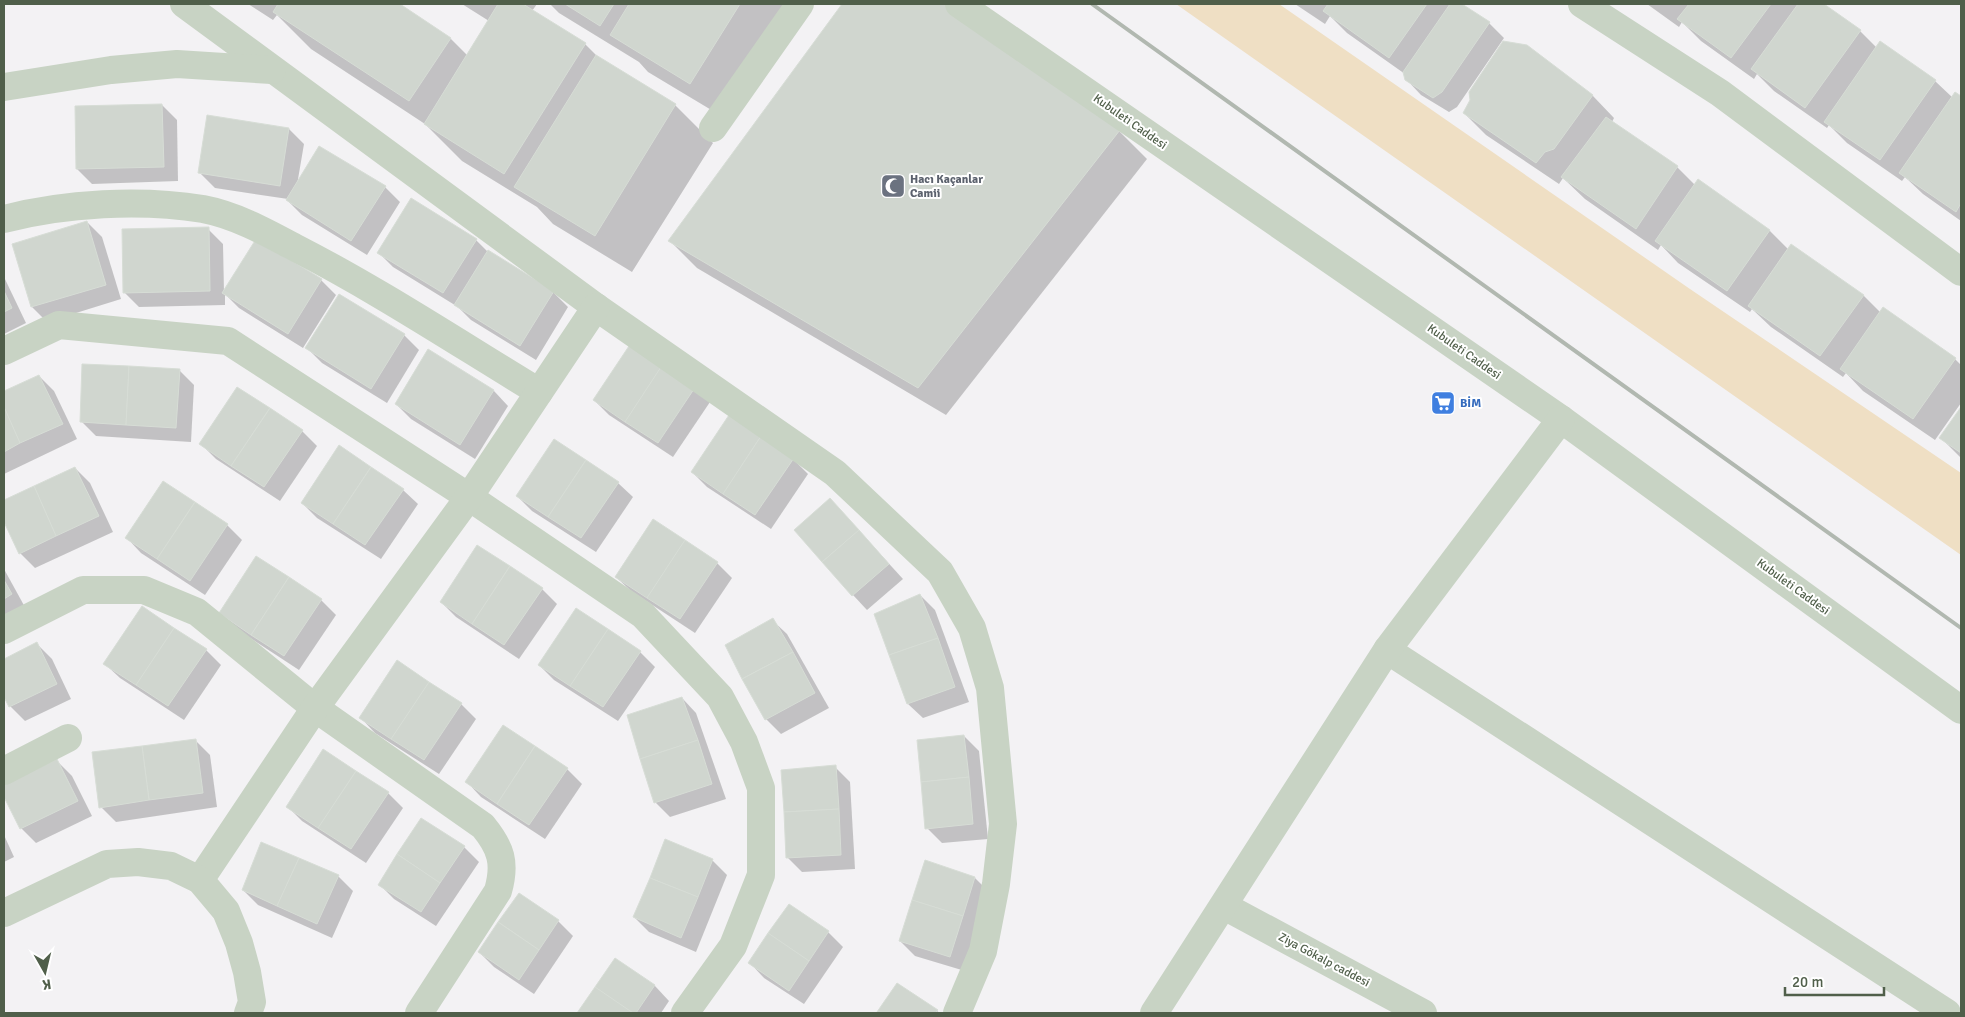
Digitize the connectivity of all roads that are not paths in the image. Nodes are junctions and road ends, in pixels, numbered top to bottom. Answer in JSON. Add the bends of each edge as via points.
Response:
{"nodes":[{"id":1,"x":184,"y":4,"type":"edge"},
{"id":2,"x":800,"y":4,"type":"edge"},
{"id":3,"x":959,"y":4,"type":"edge"},
{"id":4,"x":1582,"y":4,"type":"edge"},
{"id":5,"x":272,"y":70,"type":"junction"},
{"id":6,"x":4,"y":87,"type":"edge"},
{"id":7,"x":713,"y":128,"type":"dead end"},
{"id":8,"x":4,"y":219,"type":"edge"},
{"id":9,"x":1961,"y":272,"type":"edge"},
{"id":10,"x":596,"y":308,"type":"junction"},
{"id":11,"x":4,"y":351,"type":"edge"},
{"id":12,"x":539,"y":392,"type":"junction"},
{"id":13,"x":1561,"y":419,"type":"junction"},
{"id":14,"x":469,"y":497,"type":"junction"},
{"id":15,"x":4,"y":630,"type":"edge"},
{"id":16,"x":1386,"y":650,"type":"junction"},
{"id":17,"x":315,"y":708,"type":"junction"},
{"id":18,"x":1961,"y":710,"type":"edge"},
{"id":19,"x":68,"y":738,"type":"dead end"},
{"id":20,"x":4,"y":770,"type":"edge"},
{"id":21,"x":200,"y":880,"type":"junction"},
{"id":22,"x":1224,"y":906,"type":"junction"},
{"id":23,"x":4,"y":913,"type":"edge"},
{"id":24,"x":248,"y":1013,"type":"edge"},
{"id":25,"x":419,"y":1013,"type":"edge"},
{"id":26,"x":685,"y":1013,"type":"edge"},
{"id":27,"x":957,"y":1013,"type":"edge"},
{"id":28,"x":1154,"y":1013,"type":"edge"},
{"id":29,"x":1423,"y":1013,"type":"edge"},
{"id":30,"x":1947,"y":1013,"type":"edge"}],
"edges":[{"from":1,"to":5,"type":"street"},
{"from":2,"to":7,"type":"street"},
{"from":3,"to":13,"type":"street","name":"Kubuleti Caddesi"},
{"from":4,"to":9,"type":"street","via":[[1720,93]]},
{"from":5,"to":6,"type":"street","via":[[177,64],[111,70]]},
{"from":5,"to":10,"type":"street"},
{"from":8,"to":12,"type":"street","via":[[30,212],[102,204],[158,205],[214,212],[250,224],[326,263]]},
{"from":10,"to":12,"type":"street"},
{"from":10,"to":27,"type":"street","via":[[835,473],[940,572],[972,628],[990,688],[1003,824],[983,951]]},
{"from":11,"to":14,"type":"street","via":[[59,325],[228,341]]},
{"from":12,"to":14,"type":"street"},
{"from":13,"to":16,"type":"street"},
{"from":13,"to":18,"type":"street","name":"Kubuleti Caddesi"},
{"from":14,"to":17,"type":"street"},
{"from":14,"to":26,"type":"street","via":[[643,615],[720,697],[744,742],[761,788],[761,875],[733,946]]},
{"from":15,"to":17,"type":"street","via":[[83,590],[144,590],[197,612]]},
{"from":16,"to":22,"type":"street"},
{"from":16,"to":30,"type":"street"},
{"from":17,"to":21,"type":"street"},
{"from":17,"to":25,"type":"street","via":[[483,826],[500,854],[503,874],[498,891]]},
{"from":19,"to":20,"type":"street"},
{"from":21,"to":23,"type":"street","via":[[172,866],[138,862],[107,864]]},
{"from":21,"to":24,"type":"street","via":[[226,911],[239,943],[252,1002]]},
{"from":22,"to":28,"type":"street"},
{"from":22,"to":29,"type":"street","name":"Ziya Gökalp caddesi"}]}
